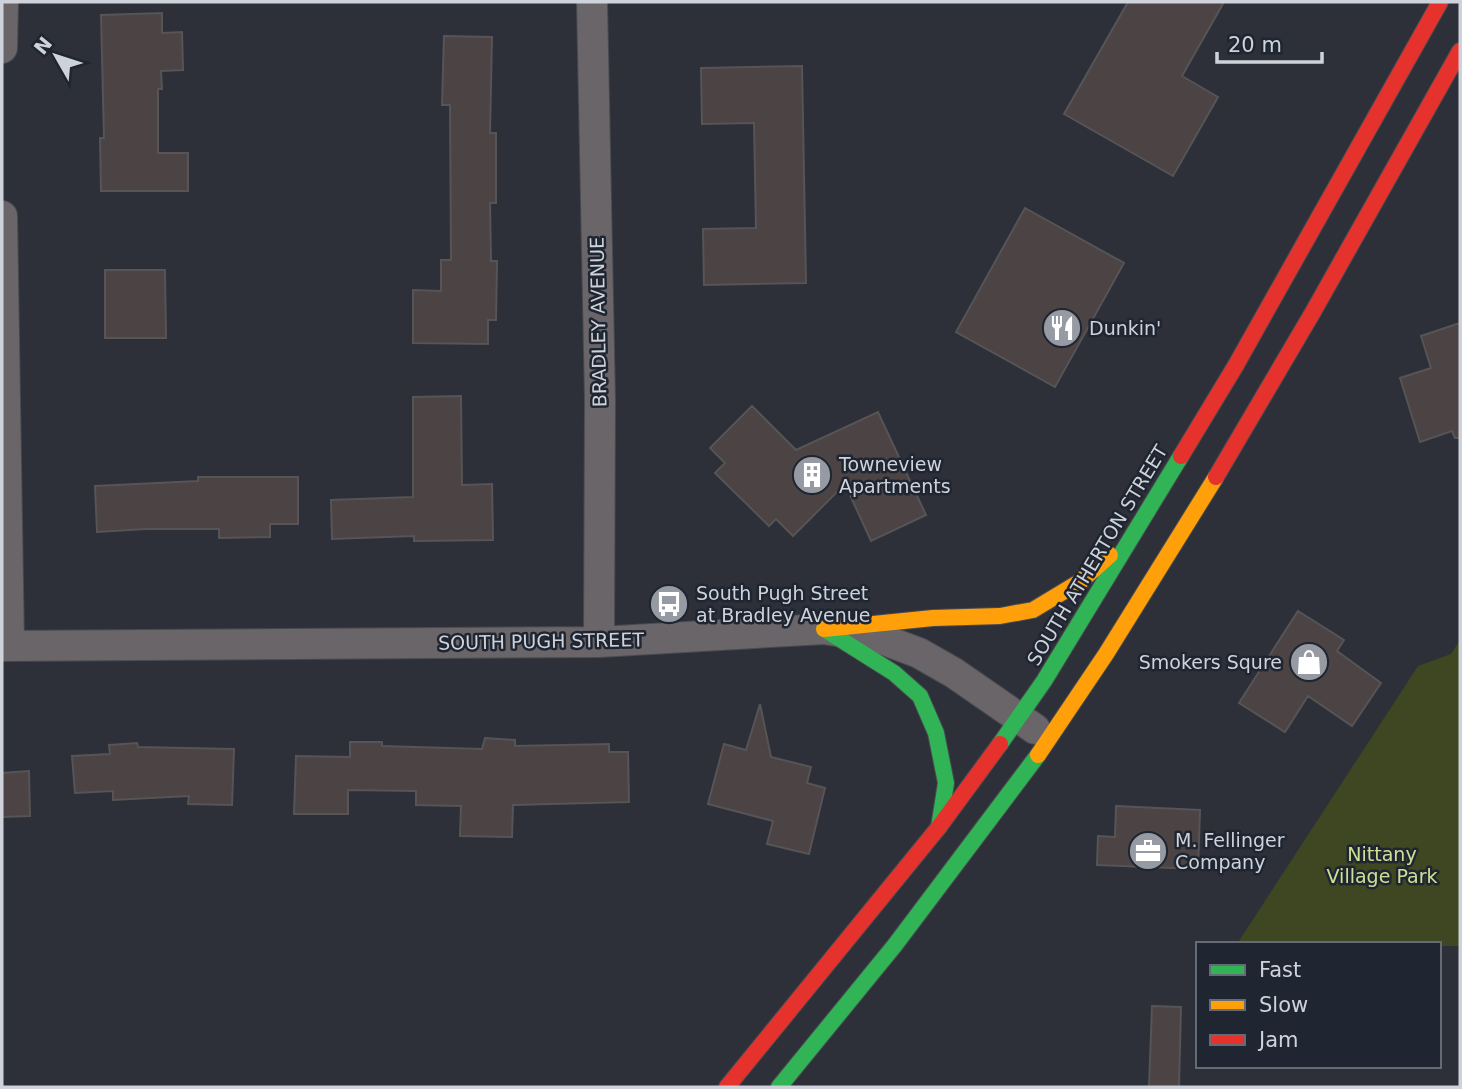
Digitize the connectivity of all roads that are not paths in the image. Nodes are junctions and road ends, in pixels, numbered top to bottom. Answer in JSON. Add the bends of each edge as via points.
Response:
{"nodes":[{"id":1,"x":3,"y":2,"type":"edge"},
{"id":2,"x":592,"y":2,"type":"edge"},
{"id":3,"x":1440,"y":2,"type":"edge"},
{"id":4,"x":2,"y":48,"type":"edge"},
{"id":5,"x":1460,"y":51,"type":"edge"},
{"id":6,"x":2,"y":216,"type":"edge"},
{"id":7,"x":1137,"y":530,"type":"junction"},
{"id":8,"x":824,"y":629,"type":"junction"},
{"id":9,"x":599,"y":642,"type":"junction"},
{"id":10,"x":6,"y":646,"type":"edge"},
{"id":11,"x":1019,"y":718,"type":"junction"},
{"id":12,"x":1049,"y":739,"type":"junction"},
{"id":13,"x":939,"y":827,"type":"junction"},
{"id":14,"x":727,"y":1087,"type":"edge"},
{"id":15,"x":779,"y":1087,"type":"edge"}],
"edges":[{"from":1,"to":4,"type":"street"},
{"from":2,"to":9,"type":"street","name":"BRADLEY AVENUE","via":[[600,399]]},
{"from":3,"to":7,"type":"main road","name":"SOUTH ATHERTON STREET","via":[[1236,365]]},
{"from":5,"to":12,"type":"main road","via":[[1236,446]]},
{"from":6,"to":10,"type":"street"},
{"from":7,"to":8,"type":"main road","via":[[1082,581],[1033,610]]},
{"from":7,"to":11,"type":"main road","name":"SOUTH ATHERTON STREET"},
{"from":8,"to":9,"type":"street","name":"SOUTH PUGH STREET"},
{"from":8,"to":11,"type":"street","name":"SOUTH PUGH STREET","via":[[879,638],[919,653]]},
{"from":8,"to":13,"type":"main road","via":[[894,673],[920,696],[936,733],[946,783]]},
{"from":9,"to":10,"type":"street","name":"SOUTH PUGH STREET"},
{"from":11,"to":12,"type":"street","name":"SOUTH PUGH STREET"},
{"from":11,"to":13,"type":"main road","name":"SOUTH ATHERTON STREET"},
{"from":12,"to":15,"type":"main road","via":[[920,913]]},
{"from":13,"to":14,"type":"main road","name":"SOUTH ATHERTON STREET"}]}
